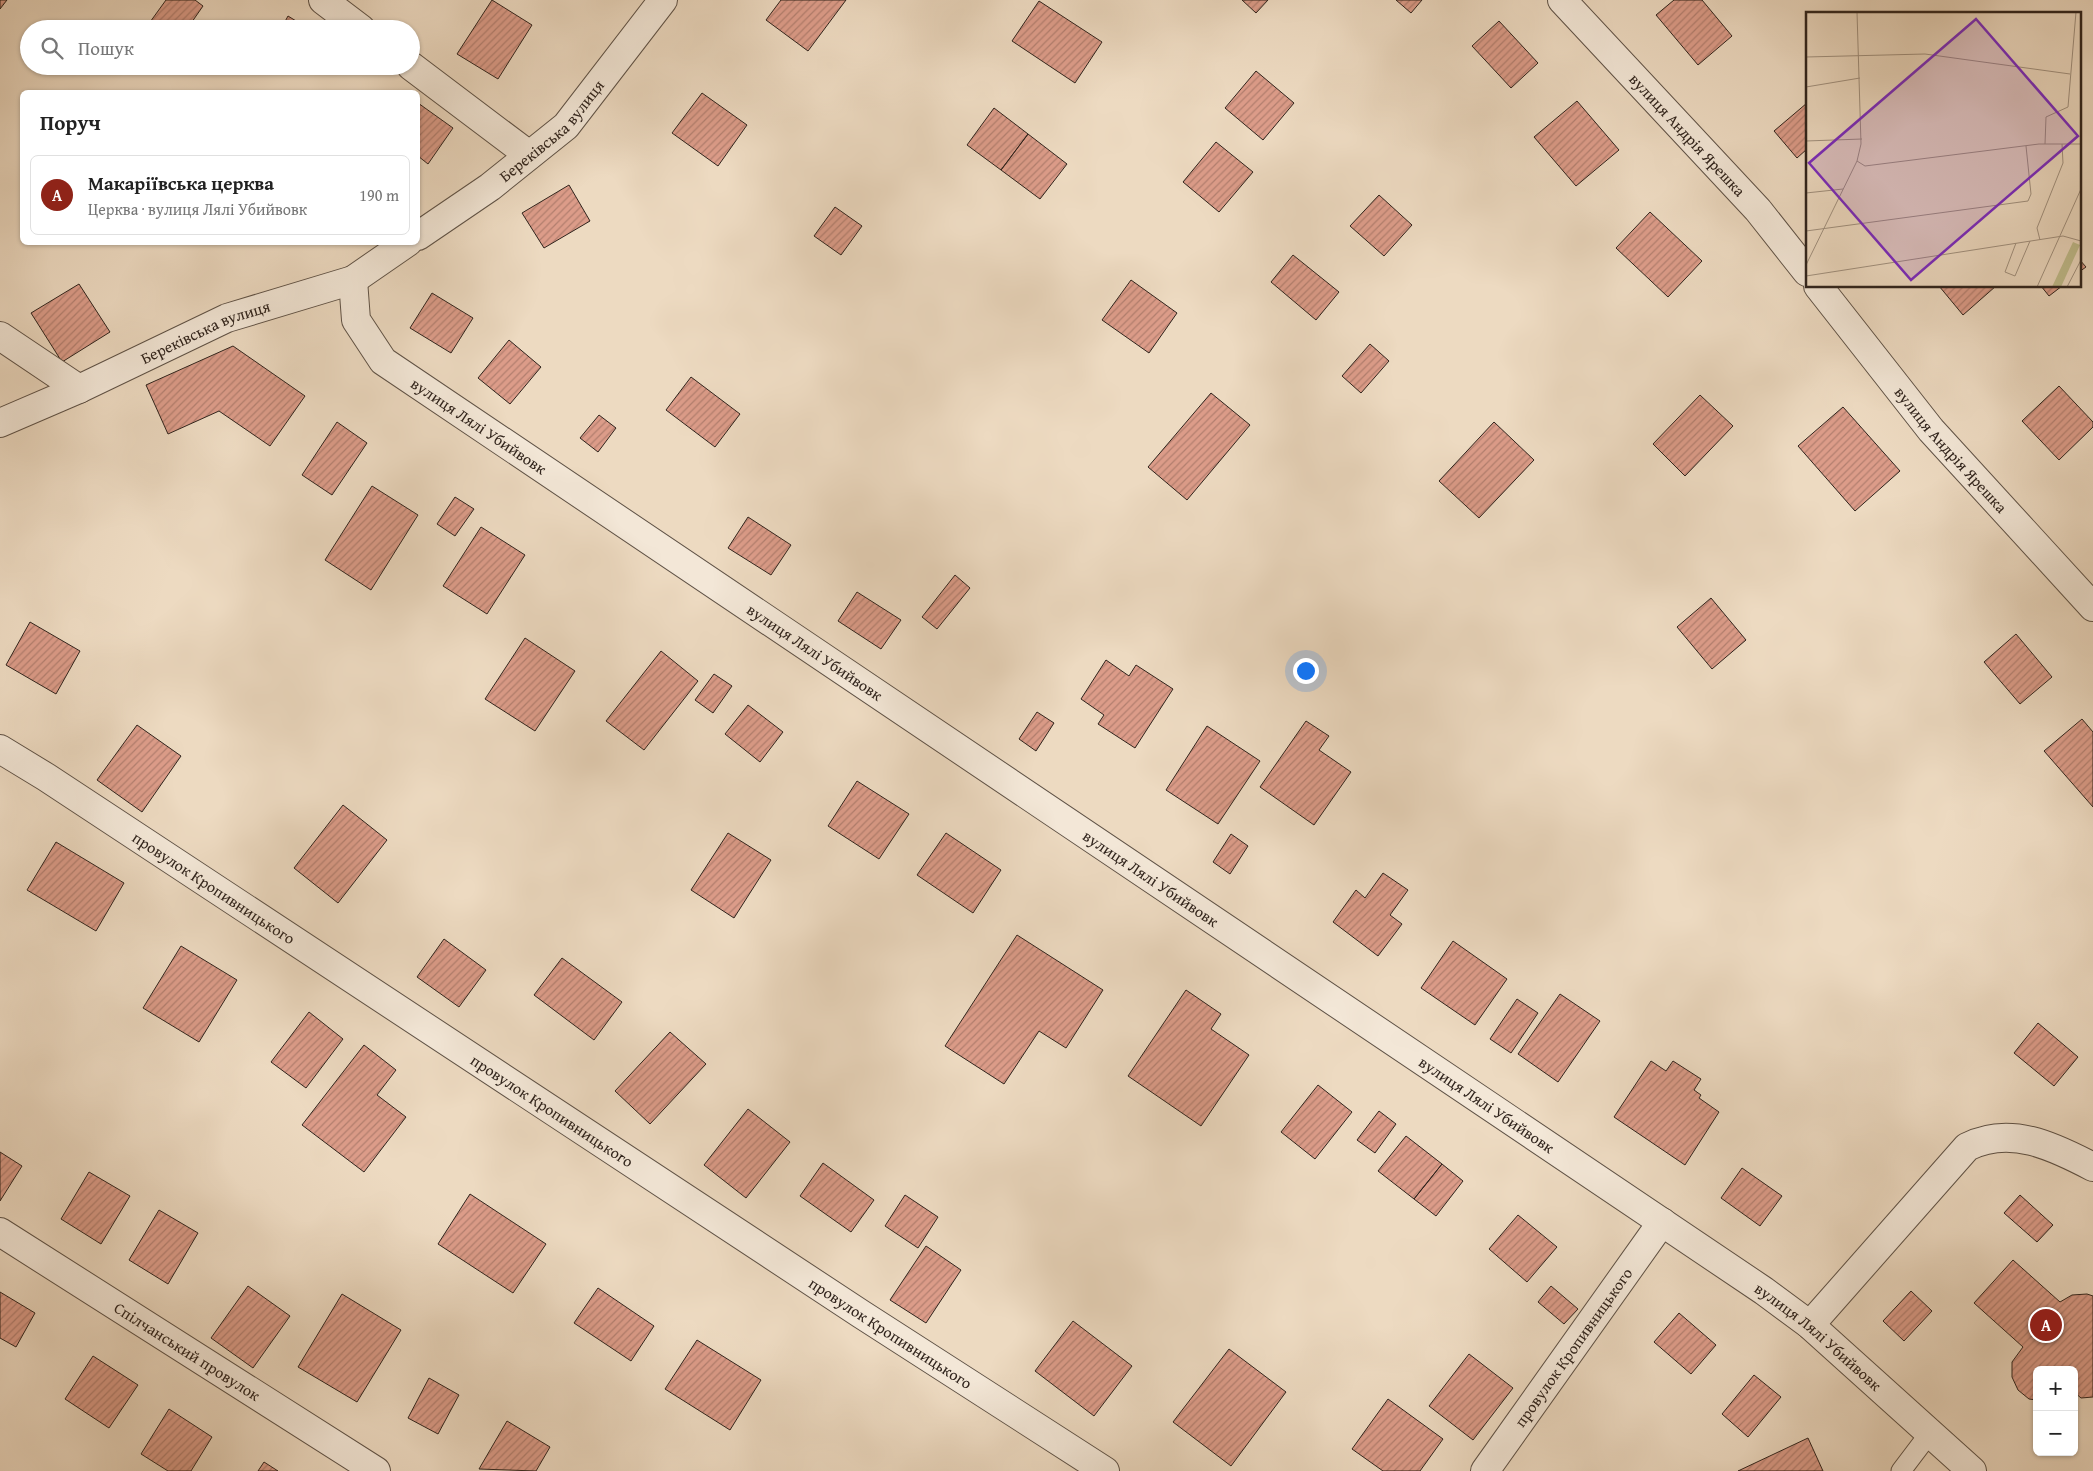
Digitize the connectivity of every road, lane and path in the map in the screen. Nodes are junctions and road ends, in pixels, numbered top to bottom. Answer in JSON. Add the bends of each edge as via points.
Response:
{"nodes":[{"id":1,"x":323,"y":0,"type":"edge"},
{"id":2,"x":663,"y":0,"type":"edge"},
{"id":3,"x":1562,"y":0,"type":"edge"},
{"id":4,"x":349,"y":20,"type":"edge"},
{"id":5,"x":420,"y":73,"type":"edge"},
{"id":6,"x":529,"y":155,"type":"junction"},
{"id":7,"x":420,"y":235,"type":"edge"},
{"id":8,"x":404,"y":245,"type":"edge"},
{"id":9,"x":1806,"y":271,"type":"edge"},
{"id":10,"x":353,"y":280,"type":"junction"},
{"id":11,"x":1820,"y":288,"type":"edge"},
{"id":12,"x":0,"y":336,"type":"edge"},
{"id":13,"x":79,"y":389,"type":"junction"},
{"id":14,"x":0,"y":423,"type":"edge"},
{"id":15,"x":2093,"y":607,"type":"edge"},
{"id":16,"x":0,"y":749,"type":"edge"},
{"id":17,"x":2093,"y":1167,"type":"edge"},
{"id":18,"x":1662,"y":1222,"type":"junction"},
{"id":19,"x":0,"y":1232,"type":"edge"},
{"id":20,"x":1810,"y":1325,"type":"junction"},
{"id":21,"x":1929,"y":1434,"type":"junction"},
{"id":22,"x":376,"y":1471,"type":"edge"},
{"id":23,"x":1106,"y":1471,"type":"edge"},
{"id":24,"x":1485,"y":1471,"type":"edge"},
{"id":25,"x":1901,"y":1471,"type":"edge"},
{"id":26,"x":1972,"y":1471,"type":"edge"}],
"edges":[{"from":1,"to":4,"type":"street"},
{"from":2,"to":6,"type":"street","name":"Береківська вулиця","via":[[566,126]]},
{"from":3,"to":9,"type":"street","name":"вулиця Андрія Ярешка","via":[[1758,210]]},
{"from":5,"to":6,"type":"street"},
{"from":6,"to":7,"type":"street","name":"Береківська вулиця","via":[[490,187]]},
{"from":8,"to":10,"type":"street","name":"Береківська вулиця"},
{"from":10,"to":13,"type":"street","name":"Береківська вулиця","via":[[227,318]]},
{"from":10,"to":18,"type":"street","name":"вулиця Лялі Убийвовк","via":[[356,320],[383,361]]},
{"from":11,"to":15,"type":"street","name":"вулиця Андрія Ярешка","via":[[1931,430]]},
{"from":12,"to":13,"type":"street"},
{"from":13,"to":14,"type":"street","name":"Береківська вулиця"},
{"from":16,"to":23,"type":"street","name":"провулок Кропивницького"},
{"from":17,"to":20,"type":"street","via":[[2060,1150],[2022,1138],[1982,1139],[1967,1147]]},
{"from":18,"to":20,"type":"street","name":"вулиця Лялі Убийвовк"},
{"from":18,"to":24,"type":"street","name":"провулок Кропивницького"},
{"from":19,"to":22,"type":"street","name":"Спілчанський провулок"},
{"from":20,"to":21,"type":"street","name":"вулиця Лялі Убийвовк"},
{"from":21,"to":25,"type":"lane"},
{"from":21,"to":26,"type":"street","name":"вулиця Лялі Убийвовк"}]}
